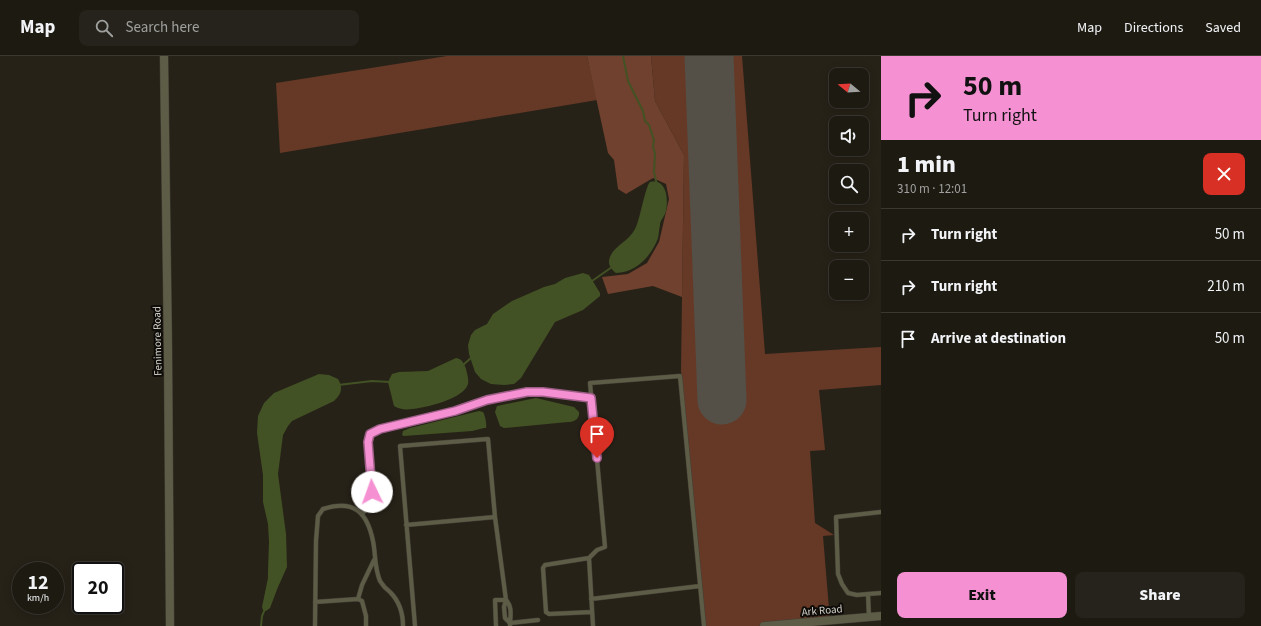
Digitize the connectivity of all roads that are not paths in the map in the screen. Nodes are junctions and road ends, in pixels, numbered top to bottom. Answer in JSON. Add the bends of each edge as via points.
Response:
{"nodes":[{"id":1,"x":164,"y":56,"type":"edge"},
{"id":2,"x":591,"y":398,"type":"junction"},
{"id":3,"x":881,"y":512,"type":"edge"},
{"id":4,"x":362,"y":515,"type":"junction"},
{"id":5,"x":495,"y":517,"type":"junction"},
{"id":6,"x":406,"y":525,"type":"junction"},
{"id":7,"x":589,"y":558,"type":"junction"},
{"id":8,"x":374,"y":560,"type":"junction"},
{"id":9,"x":700,"y":586,"type":"junction"},
{"id":10,"x":881,"y":593,"type":"edge"},
{"id":11,"x":868,"y":594,"type":"junction"},
{"id":12,"x":358,"y":599,"type":"junction"},
{"id":13,"x":591,"y":599,"type":"junction"},
{"id":14,"x":506,"y":600,"type":"junction"},
{"id":15,"x":315,"y":602,"type":"junction"},
{"id":16,"x":592,"y":612,"type":"junction"},
{"id":17,"x":881,"y":616,"type":"edge"},
{"id":18,"x":869,"y":617,"type":"junction"},
{"id":19,"x":538,"y":620,"type":"dead end"},
{"id":20,"x":510,"y":624,"type":"edge"},
{"id":21,"x":170,"y":626,"type":"edge"},
{"id":22,"x":315,"y":626,"type":"edge"},
{"id":23,"x":366,"y":626,"type":"edge"},
{"id":24,"x":403,"y":626,"type":"edge"},
{"id":25,"x":415,"y":626,"type":"edge"},
{"id":26,"x":496,"y":626,"type":"edge"},
{"id":27,"x":593,"y":626,"type":"edge"},
{"id":28,"x":704,"y":626,"type":"edge"},
{"id":29,"x":764,"y":626,"type":"edge"}],
"edges":[{"from":1,"to":21,"type":"street","name":"Fenimore Road"},
{"from":2,"to":4,"type":"lane","via":[[527,392],[487,400],[455,411],[380,429],[370,434],[368,442],[372,492]]},
{"from":2,"to":7,"type":"lane","via":[[605,548],[597,550]]},
{"from":2,"to":9,"type":"lane","via":[[590,383],[680,376]]},
{"from":3,"to":11,"type":"lane","via":[[836,517],[838,574],[842,584],[848,593]]},
{"from":4,"to":8,"type":"lane","via":[[369,527]]},
{"from":4,"to":15,"type":"lane","via":[[350,506],[340,506],[323,509],[318,516]]},
{"from":5,"to":6,"type":"lane"},
{"from":5,"to":6,"type":"lane","via":[[488,439],[400,446]]},
{"from":5,"to":14,"type":"lane"},
{"from":6,"to":25,"type":"lane"},
{"from":7,"to":13,"type":"lane"},
{"from":7,"to":16,"type":"lane","via":[[545,565],[543,568],[546,612]]},
{"from":8,"to":12,"type":"lane"},
{"from":8,"to":24,"type":"lane","via":[[380,580],[398,602]]},
{"from":9,"to":13,"type":"lane"},
{"from":9,"to":28,"type":"lane"},
{"from":10,"to":11,"type":"lane"},
{"from":11,"to":18,"type":"lane"},
{"from":12,"to":15,"type":"lane"},
{"from":12,"to":23,"type":"lane","via":[[362,601]]},
{"from":13,"to":16,"type":"lane"},
{"from":14,"to":20,"type":"lane","via":[[505,618]]},
{"from":14,"to":26,"type":"lane","via":[[495,600]]},
{"from":15,"to":22,"type":"lane"},
{"from":16,"to":27,"type":"lane"},
{"from":17,"to":18,"type":"street","name":"Ark Road"},
{"from":18,"to":29,"type":"street","name":"Ark Road"},
{"from":19,"to":20,"type":"lane"}]}
